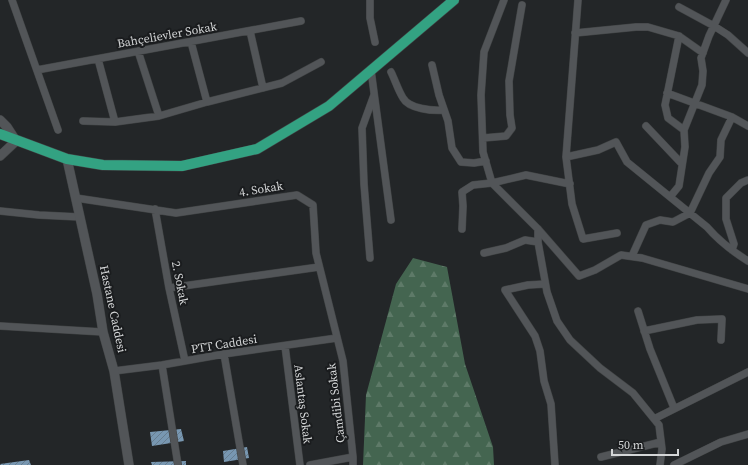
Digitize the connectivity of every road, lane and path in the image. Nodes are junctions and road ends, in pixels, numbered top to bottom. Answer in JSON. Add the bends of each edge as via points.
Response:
{"nodes":[{"id":1,"x":12,"y":0,"type":"edge"},
{"id":2,"x":370,"y":0,"type":"edge"},
{"id":3,"x":454,"y":0,"type":"edge"},
{"id":4,"x":504,"y":0,"type":"edge"},
{"id":5,"x":578,"y":0,"type":"edge"},
{"id":6,"x":726,"y":0,"type":"edge"},
{"id":7,"x":522,"y":5,"type":"dead end"},
{"id":8,"x":678,"y":6,"type":"dead end"},
{"id":9,"x":301,"y":21,"type":"dead end"},
{"id":10,"x":714,"y":26,"type":"junction"},
{"id":11,"x":250,"y":31,"type":"junction"},
{"id":12,"x":575,"y":33,"type":"junction"},
{"id":13,"x":678,"y":36,"type":"junction"},
{"id":14,"x":191,"y":42,"type":"junction"},
{"id":15,"x":374,"y":42,"type":"dead end"},
{"id":16,"x":138,"y":51,"type":"junction"},
{"id":17,"x":703,"y":52,"type":"junction"},
{"id":18,"x":748,"y":53,"type":"edge"},
{"id":19,"x":98,"y":59,"type":"junction"},
{"id":20,"x":321,"y":62,"type":"dead end"},
{"id":21,"x":432,"y":65,"type":"dead end"},
{"id":22,"x":37,"y":70,"type":"junction"},
{"id":23,"x":371,"y":70,"type":"junction"},
{"id":24,"x":392,"y":72,"type":"dead end"},
{"id":25,"x":263,"y":88,"type":"junction"},
{"id":26,"x":667,"y":93,"type":"junction"},
{"id":27,"x":374,"y":95,"type":"junction"},
{"id":28,"x":208,"y":102,"type":"junction"},
{"id":29,"x":695,"y":103,"type":"junction"},
{"id":30,"x":444,"y":110,"type":"junction"},
{"id":31,"x":159,"y":116,"type":"junction"},
{"id":32,"x":732,"y":117,"type":"junction"},
{"id":33,"x":0,"y":120,"type":"edge"},
{"id":34,"x":83,"y":121,"type":"dead end"},
{"id":35,"x":115,"y":122,"type":"junction"},
{"id":36,"x":646,"y":126,"type":"dead end"},
{"id":37,"x":748,"y":126,"type":"edge"},
{"id":38,"x":58,"y":130,"type":"dead end"},
{"id":39,"x":684,"y":130,"type":"junction"},
{"id":40,"x":0,"y":134,"type":"edge"},
{"id":41,"x":483,"y":138,"type":"junction"},
{"id":42,"x":16,"y":141,"type":"junction"},
{"id":43,"x":0,"y":156,"type":"edge"},
{"id":44,"x":566,"y":157,"type":"junction"},
{"id":45,"x":67,"y":159,"type":"junction"},
{"id":46,"x":486,"y":161,"type":"junction"},
{"id":47,"x":682,"y":164,"type":"junction"},
{"id":48,"x":748,"y":180,"type":"edge"},
{"id":49,"x":492,"y":183,"type":"junction"},
{"id":50,"x":570,"y":184,"type":"junction"},
{"id":51,"x":670,"y":197,"type":"junction"},
{"id":52,"x":76,"y":198,"type":"junction"},
{"id":53,"x":155,"y":209,"type":"junction"},
{"id":54,"x":0,"y":211,"type":"edge"},
{"id":55,"x":690,"y":213,"type":"junction"},
{"id":56,"x":80,"y":217,"type":"junction"},
{"id":57,"x":391,"y":220,"type":"dead end"},
{"id":58,"x":462,"y":229,"type":"dead end"},
{"id":59,"x":538,"y":229,"type":"junction"},
{"id":60,"x":617,"y":233,"type":"dead end"},
{"id":61,"x":538,"y":242,"type":"junction"},
{"id":62,"x":732,"y":250,"type":"junction"},
{"id":63,"x":484,"y":253,"type":"dead end"},
{"id":64,"x":632,"y":256,"type":"junction"},
{"id":65,"x":370,"y":258,"type":"dead end"},
{"id":66,"x":748,"y":260,"type":"edge"},
{"id":67,"x":319,"y":267,"type":"junction"},
{"id":68,"x":545,"y":284,"type":"junction"},
{"id":69,"x":169,"y":288,"type":"junction"},
{"id":70,"x":748,"y":289,"type":"edge"},
{"id":71,"x":638,"y":311,"type":"dead end"},
{"id":72,"x":0,"y":326,"type":"edge"},
{"id":73,"x":644,"y":331,"type":"junction"},
{"id":74,"x":103,"y":332,"type":"junction"},
{"id":75,"x":337,"y":338,"type":"junction"},
{"id":76,"x":721,"y":340,"type":"dead end"},
{"id":77,"x":285,"y":346,"type":"junction"},
{"id":78,"x":224,"y":354,"type":"junction"},
{"id":79,"x":185,"y":361,"type":"junction"},
{"id":80,"x":162,"y":365,"type":"junction"},
{"id":81,"x":114,"y":371,"type":"junction"},
{"id":82,"x":748,"y":372,"type":"edge"},
{"id":83,"x":674,"y":408,"type":"junction"},
{"id":84,"x":654,"y":419,"type":"junction"},
{"id":85,"x":748,"y":434,"type":"edge"},
{"id":86,"x":661,"y":442,"type":"junction"},
{"id":87,"x":353,"y":457,"type":"junction"},
{"id":88,"x":600,"y":457,"type":"dead end"},
{"id":89,"x":129,"y":465,"type":"edge"},
{"id":90,"x":178,"y":465,"type":"edge"},
{"id":91,"x":243,"y":465,"type":"edge"},
{"id":92,"x":300,"y":465,"type":"edge"},
{"id":93,"x":310,"y":465,"type":"edge"},
{"id":94,"x":353,"y":465,"type":"edge"},
{"id":95,"x":555,"y":465,"type":"edge"},
{"id":96,"x":660,"y":465,"type":"edge"},
{"id":97,"x":674,"y":465,"type":"edge"}],
"edges":[{"from":1,"to":22,"type":"street"},
{"from":2,"to":15,"type":"street"},
{"from":3,"to":23,"type":"main road"},
{"from":4,"to":41,"type":"street","via":[[484,52],[481,95]]},
{"from":5,"to":12,"type":"street"},
{"from":6,"to":10,"type":"street"},
{"from":7,"to":41,"type":"street","via":[[509,81],[512,128],[506,136]]},
{"from":8,"to":10,"type":"street"},
{"from":9,"to":11,"type":"street","name":"Bahçelievler Sokak"},
{"from":10,"to":17,"type":"street"},
{"from":10,"to":18,"type":"street"},
{"from":11,"to":14,"type":"street","name":"Bahçelievler Sokak"},
{"from":11,"to":25,"type":"street"},
{"from":12,"to":13,"type":"street","via":[[648,26]]},
{"from":12,"to":44,"type":"street"},
{"from":13,"to":17,"type":"street"},
{"from":13,"to":26,"type":"street"},
{"from":14,"to":16,"type":"street","name":"Bahçelievler Sokak"},
{"from":14,"to":28,"type":"street"},
{"from":16,"to":19,"type":"street","name":"Bahçelievler Sokak"},
{"from":16,"to":31,"type":"street"},
{"from":17,"to":29,"type":"street","via":[[702,85]]},
{"from":19,"to":22,"type":"street","name":"Bahçelievler Sokak"},
{"from":19,"to":35,"type":"street"},
{"from":20,"to":25,"type":"street","via":[[282,83]]},
{"from":21,"to":30,"type":"street"},
{"from":22,"to":38,"type":"street"},
{"from":23,"to":27,"type":"street"},
{"from":23,"to":45,"type":"main road","via":[[328,106],[257,149],[182,166],[103,165]]},
{"from":24,"to":30,"type":"street","via":[[403,100],[415,107],[434,111]]},
{"from":25,"to":28,"type":"street"},
{"from":26,"to":29,"type":"street"},
{"from":26,"to":39,"type":"street","via":[[665,105],[668,118]]},
{"from":27,"to":57,"type":"street"},
{"from":27,"to":65,"type":"street","via":[[362,128]]},
{"from":28,"to":31,"type":"street"},
{"from":29,"to":32,"type":"street"},
{"from":29,"to":39,"type":"street"},
{"from":30,"to":46,"type":"street","via":[[452,148],[460,162],[474,164]]},
{"from":31,"to":35,"type":"street"},
{"from":32,"to":37,"type":"street"},
{"from":32,"to":55,"type":"street","via":[[721,140],[720,157],[709,173]]},
{"from":33,"to":42,"type":"street"},
{"from":34,"to":35,"type":"street"},
{"from":36,"to":47,"type":"street"},
{"from":39,"to":47,"type":"street"},
{"from":40,"to":42,"type":"main road"},
{"from":41,"to":46,"type":"street"},
{"from":42,"to":43,"type":"street"},
{"from":42,"to":45,"type":"main road"},
{"from":44,"to":50,"type":"street"},
{"from":44,"to":51,"type":"street","via":[[598,150],[616,142],[627,162]]},
{"from":45,"to":52,"type":"street","name":"Hastane Caddesi"},
{"from":46,"to":49,"type":"street"},
{"from":47,"to":51,"type":"street","via":[[678,186]]},
{"from":48,"to":62,"type":"street","via":[[741,183],[726,198],[726,218],[734,244]]},
{"from":49,"to":50,"type":"street","via":[[526,175]]},
{"from":49,"to":58,"type":"street","via":[[473,185],[462,192]]},
{"from":49,"to":59,"type":"street"},
{"from":50,"to":60,"type":"street","via":[[572,204],[583,238]]},
{"from":51,"to":55,"type":"street"},
{"from":52,"to":53,"type":"street","name":"4. Sokak"},
{"from":52,"to":56,"type":"street","name":"Hastane Caddesi"},
{"from":53,"to":67,"type":"street","name":"4. Sokak","via":[[176,213],[297,195],[313,205]]},
{"from":53,"to":69,"type":"street","name":"2. Sokak"},
{"from":54,"to":56,"type":"street"},
{"from":55,"to":62,"type":"street"},
{"from":55,"to":64,"type":"street","via":[[673,222],[660,220],[646,225]]},
{"from":56,"to":74,"type":"street","name":"Hastane Caddesi"},
{"from":59,"to":61,"type":"street"},
{"from":59,"to":64,"type":"street","via":[[579,276],[621,255]]},
{"from":61,"to":63,"type":"street","via":[[525,240]]},
{"from":61,"to":68,"type":"street"},
{"from":62,"to":66,"type":"street"},
{"from":64,"to":70,"type":"street"},
{"from":67,"to":69,"type":"street"},
{"from":67,"to":75,"type":"street","name":"4. Sokak"},
{"from":68,"to":84,"type":"street","via":[[557,321],[570,340],[600,368],[633,393]]},
{"from":68,"to":95,"type":"street","via":[[505,290],[535,336],[540,351],[544,381],[551,404]]},
{"from":69,"to":79,"type":"street","name":"2. Sokak"},
{"from":71,"to":73,"type":"street"},
{"from":72,"to":74,"type":"street"},
{"from":73,"to":76,"type":"street","via":[[697,320],[722,319]]},
{"from":73,"to":83,"type":"street"},
{"from":74,"to":81,"type":"street","name":"Hastane Caddesi"},
{"from":75,"to":77,"type":"street","name":"PTT Caddesi"},
{"from":75,"to":87,"type":"street","name":"Çamdibi Sokak","via":[[343,361]]},
{"from":77,"to":78,"type":"street","name":"PTT Caddesi"},
{"from":77,"to":92,"type":"street","name":"Aslantaş Sokak"},
{"from":78,"to":79,"type":"street","name":"PTT Caddesi"},
{"from":78,"to":91,"type":"street"},
{"from":79,"to":80,"type":"street","name":"PTT Caddesi"},
{"from":80,"to":81,"type":"street","name":"PTT Caddesi"},
{"from":80,"to":90,"type":"street"},
{"from":81,"to":89,"type":"street","name":"Hastane Caddesi"},
{"from":82,"to":83,"type":"street"},
{"from":83,"to":84,"type":"street"},
{"from":84,"to":86,"type":"street","via":[[659,425]]},
{"from":85,"to":97,"type":"street","via":[[721,442]]},
{"from":86,"to":88,"type":"street"},
{"from":86,"to":96,"type":"street"},
{"from":87,"to":93,"type":"street"},
{"from":87,"to":94,"type":"street","name":"Çamdibi Sokak"}]}
